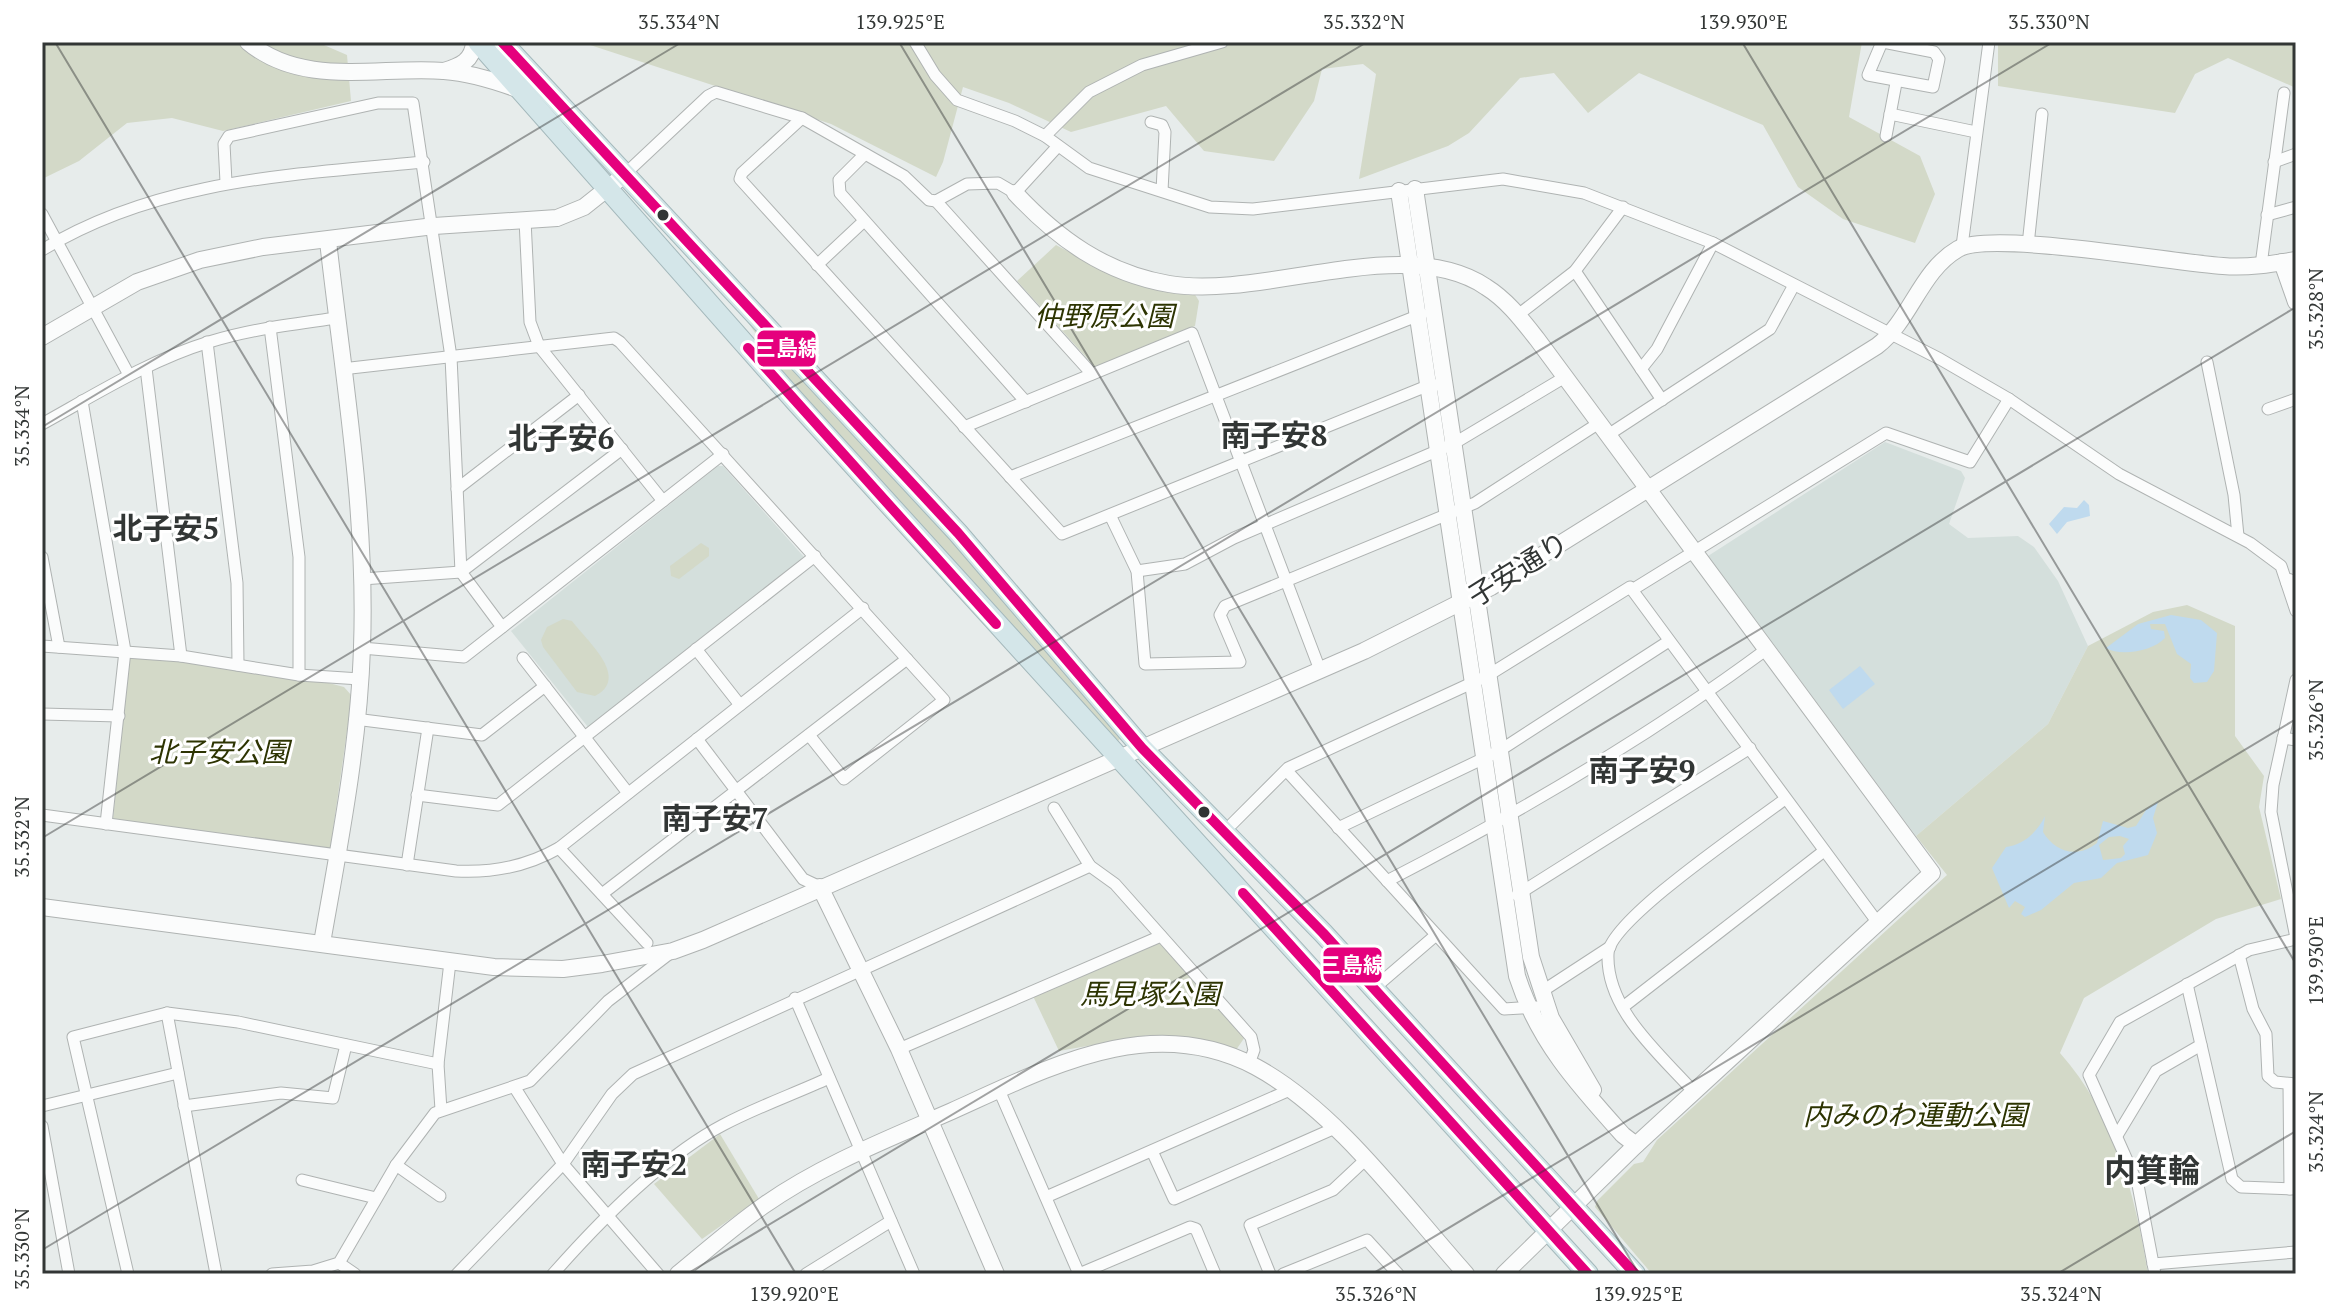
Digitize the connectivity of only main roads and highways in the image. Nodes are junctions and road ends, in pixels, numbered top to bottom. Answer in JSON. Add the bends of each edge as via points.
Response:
{"nodes":[{"id":1,"x":476,"y":42,"type":"edge"},
{"id":2,"x":502,"y":42,"type":"edge"},
{"id":3,"x":616,"y":182,"type":"junction"},
{"id":4,"x":1588,"y":1274,"type":"edge"},
{"id":5,"x":1635,"y":1274,"type":"edge"}],
"edges":[{"from":1,"to":3,"type":"highway"},
{"from":2,"to":3,"type":"highway"},
{"from":3,"to":4,"type":"highway","via":[[796,402]]},
{"from":3,"to":5,"type":"highway","via":[[817,378],[1142,748],[1323,933]]}]}
